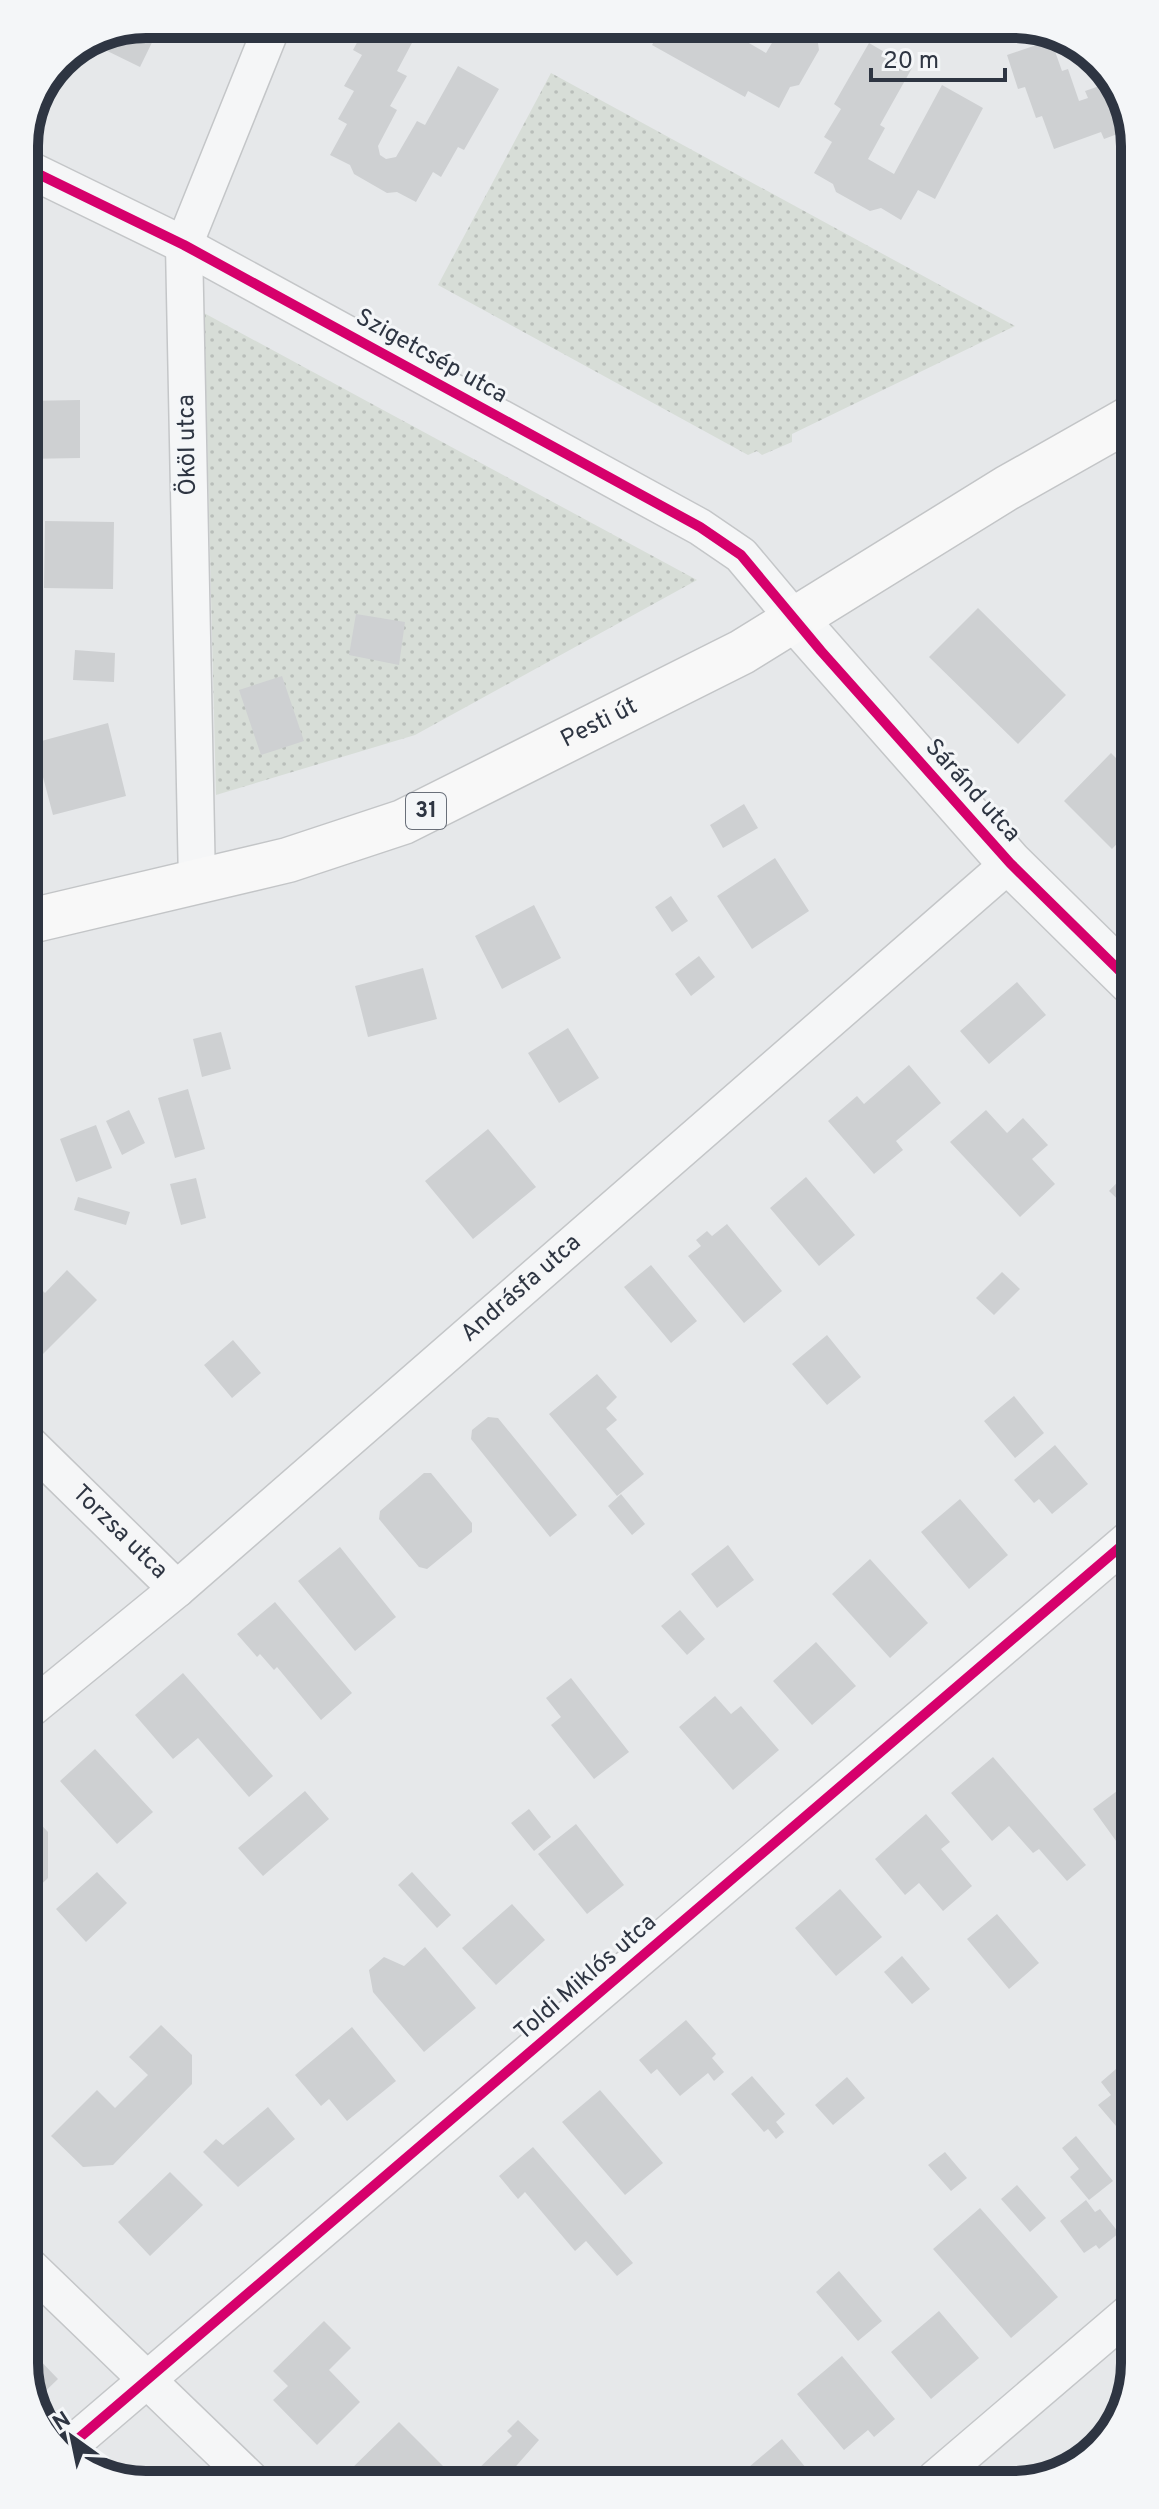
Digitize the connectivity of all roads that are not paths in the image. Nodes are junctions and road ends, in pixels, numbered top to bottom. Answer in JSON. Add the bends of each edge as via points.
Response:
{"nodes":[{"id":1,"x":267,"y":38,"type":"edge"},
{"id":2,"x":38,"y":174,"type":"edge"},
{"id":3,"x":184,"y":245,"type":"junction"},
{"id":4,"x":1121,"y":424,"type":"edge"},
{"id":5,"x":794,"y":618,"type":"junction"},
{"id":6,"x":1010,"y":863,"type":"junction"},
{"id":7,"x":197,"y":883,"type":"junction"},
{"id":8,"x":38,"y":919,"type":"edge"},
{"id":9,"x":1121,"y":972,"type":"edge"},
{"id":10,"x":38,"y":1453,"type":"edge"},
{"id":11,"x":1121,"y":1546,"type":"edge"},
{"id":12,"x":177,"y":1589,"type":"junction"},
{"id":13,"x":38,"y":1703,"type":"edge"},
{"id":14,"x":38,"y":2275,"type":"edge"},
{"id":15,"x":1121,"y":2320,"type":"edge"},
{"id":16,"x":148,"y":2380,"type":"junction"},
{"id":17,"x":74,"y":2443,"type":"edge"},
{"id":18,"x":242,"y":2471,"type":"edge"},
{"id":19,"x":944,"y":2471,"type":"edge"}],
"edges":[{"from":1,"to":3,"type":"street","name":"Ököl utca"},
{"from":2,"to":3,"type":"street","name":"Szigetcsép utca"},
{"from":3,"to":5,"type":"street","name":"Szigetcsép utca","via":[[700,527],[741,555]]},
{"from":3,"to":7,"type":"street","name":"Ököl utca"},
{"from":4,"to":5,"type":"main road","name":"Pesti út","number":"31"},
{"from":5,"to":6,"type":"street","name":"Sáránd utca"},
{"from":5,"to":7,"type":"main road","name":"Pesti út","number":"31","via":[[742,652],[403,822]]},
{"from":6,"to":9,"type":"street","name":"Sáránd utca"},
{"from":6,"to":12,"type":"street","name":"Andrásfa utca"},
{"from":7,"to":8,"type":"main road","name":"Pesti út","number":"31"},
{"from":10,"to":12,"type":"street","name":"Torzsa utca"},
{"from":11,"to":16,"type":"street","name":"Toldi Miklós utca"},
{"from":12,"to":13,"type":"street","name":"Andrásfa utca"},
{"from":14,"to":16,"type":"street"},
{"from":15,"to":19,"type":"street"},
{"from":16,"to":17,"type":"street","name":"Toldi Miklós utca"},
{"from":16,"to":18,"type":"street"}]}
